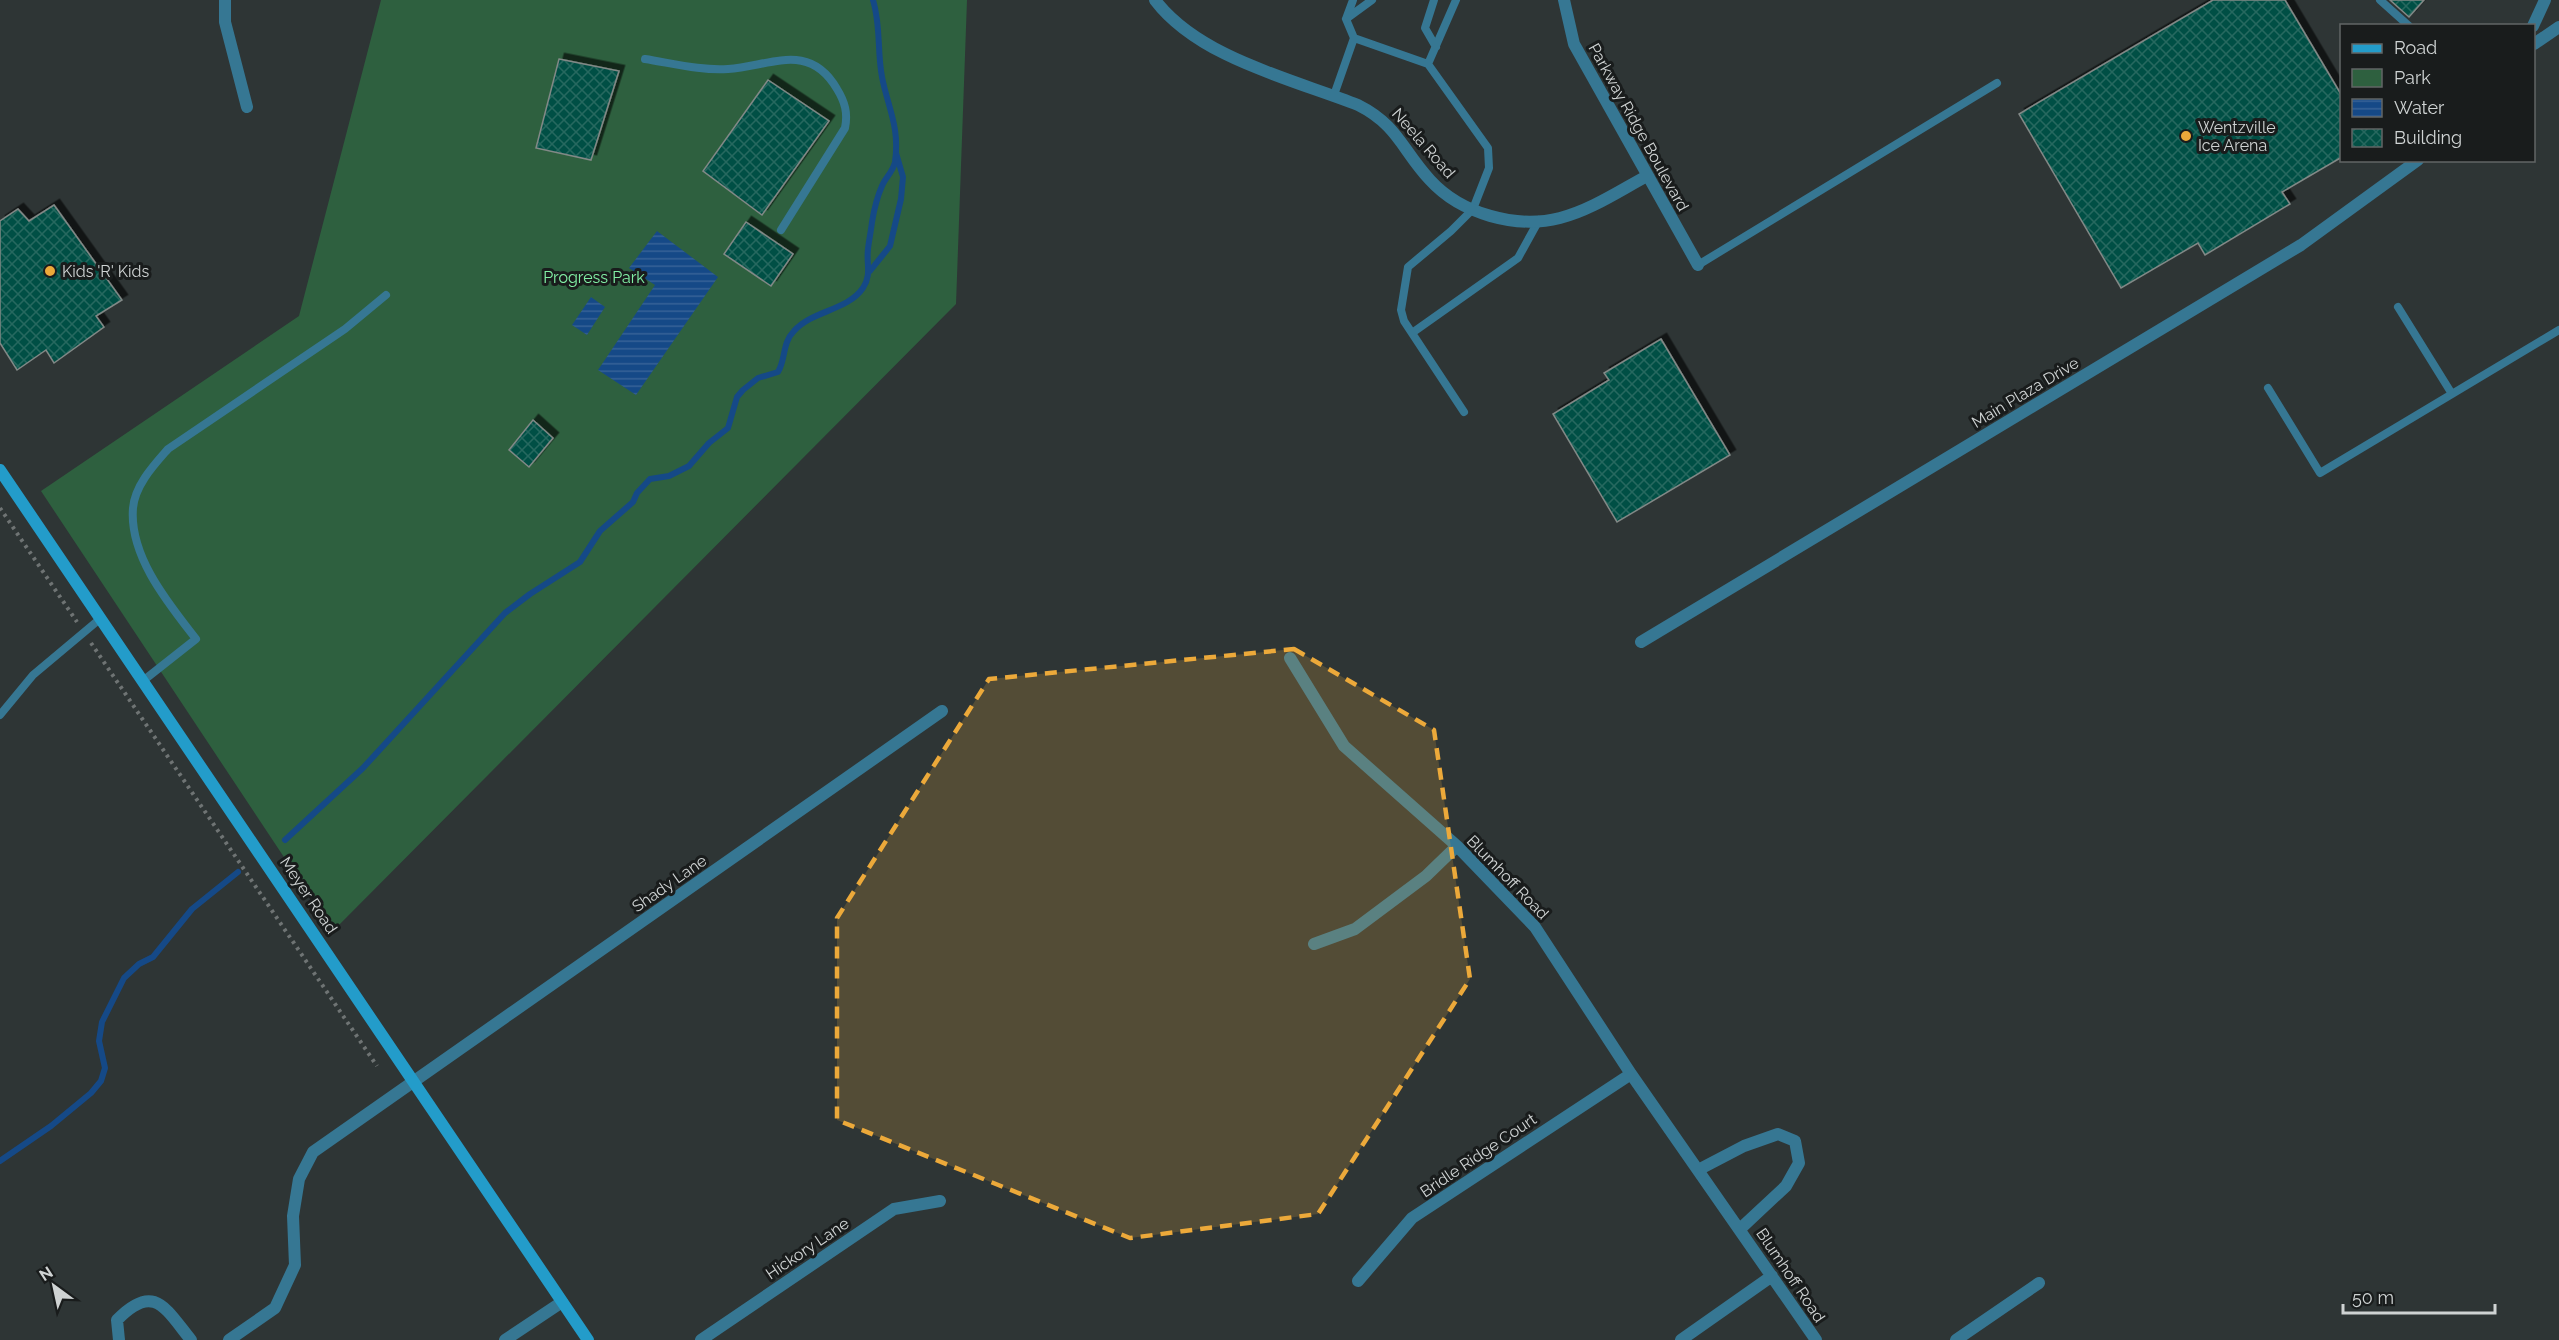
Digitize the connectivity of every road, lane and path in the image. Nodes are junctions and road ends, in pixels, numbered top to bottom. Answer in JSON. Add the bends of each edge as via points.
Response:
{"nodes":[{"id":1,"x":225,"y":0,"type":"edge"},
{"id":2,"x":1155,"y":0,"type":"edge"},
{"id":3,"x":1353,"y":0,"type":"edge"},
{"id":4,"x":1372,"y":0,"type":"edge"},
{"id":5,"x":1434,"y":0,"type":"edge"},
{"id":6,"x":1456,"y":0,"type":"edge"},
{"id":7,"x":1564,"y":0,"type":"edge"},
{"id":8,"x":2380,"y":0,"type":"edge"},
{"id":9,"x":2545,"y":0,"type":"edge"},
{"id":10,"x":1346,"y":19,"type":"junction"},
{"id":11,"x":2407,"y":24,"type":"edge"},
{"id":12,"x":2534,"y":24,"type":"edge"},
{"id":13,"x":2559,"y":27,"type":"edge"},
{"id":14,"x":1353,"y":38,"type":"junction"},
{"id":15,"x":2535,"y":43,"type":"edge"},
{"id":16,"x":1436,"y":47,"type":"junction"},
{"id":17,"x":645,"y":59,"type":"dead end"},
{"id":18,"x":1428,"y":64,"type":"junction"},
{"id":19,"x":1997,"y":83,"type":"dead end"},
{"id":20,"x":1334,"y":95,"type":"junction"},
{"id":21,"x":247,"y":107,"type":"dead end"},
{"id":22,"x":2415,"y":162,"type":"edge"},
{"id":23,"x":1647,"y":176,"type":"junction"},
{"id":24,"x":1473,"y":209,"type":"junction"},
{"id":25,"x":1539,"y":220,"type":"junction"},
{"id":26,"x":780,"y":230,"type":"dead end"},
{"id":27,"x":1698,"y":265,"type":"joint"},
{"id":28,"x":386,"y":295,"type":"dead end"},
{"id":29,"x":2398,"y":307,"type":"dead end"},
{"id":30,"x":2559,"y":330,"type":"edge"},
{"id":31,"x":1412,"y":333,"type":"junction"},
{"id":32,"x":2268,"y":388,"type":"dead end"},
{"id":33,"x":2452,"y":394,"type":"junction"},
{"id":34,"x":1464,"y":412,"type":"dead end"},
{"id":35,"x":0,"y":470,"type":"edge"},
{"id":36,"x":0,"y":508,"type":"edge"},
{"id":37,"x":101,"y":618,"type":"junction"},
{"id":38,"x":84,"y":633,"type":"junction"},
{"id":39,"x":1641,"y":642,"type":"dead end"},
{"id":40,"x":1290,"y":658,"type":"dead end"},
{"id":41,"x":144,"y":680,"type":"junction"},
{"id":42,"x":942,"y":711,"type":"dead end"},
{"id":43,"x":0,"y":715,"type":"edge"},
{"id":44,"x":1456,"y":846,"type":"junction"},
{"id":45,"x":1314,"y":944,"type":"dead end"},
{"id":46,"x":376,"y":1066,"type":"dead end"},
{"id":47,"x":1631,"y":1074,"type":"junction"},
{"id":48,"x":415,"y":1083,"type":"junction"},
{"id":49,"x":1698,"y":1170,"type":"junction"},
{"id":50,"x":940,"y":1201,"type":"dead end"},
{"id":51,"x":1740,"y":1229,"type":"junction"},
{"id":52,"x":1772,"y":1276,"type":"junction"},
{"id":53,"x":1358,"y":1281,"type":"dead end"},
{"id":54,"x":2039,"y":1283,"type":"dead end"},
{"id":55,"x":562,"y":1302,"type":"junction"},
{"id":56,"x":119,"y":1340,"type":"edge"},
{"id":57,"x":191,"y":1340,"type":"edge"},
{"id":58,"x":229,"y":1340,"type":"edge"},
{"id":59,"x":505,"y":1340,"type":"edge"},
{"id":60,"x":588,"y":1340,"type":"edge"},
{"id":61,"x":701,"y":1340,"type":"edge"},
{"id":62,"x":1681,"y":1340,"type":"edge"},
{"id":63,"x":1816,"y":1340,"type":"edge"},
{"id":64,"x":1956,"y":1340,"type":"edge"}],
"edges":[{"from":1,"to":21,"type":"street","via":[[225,22]]},
{"from":2,"to":20,"type":"street","name":"Neela Road","via":[[1189,34],[1214,50]]},
{"from":3,"to":10,"type":"lane"},
{"from":4,"to":10,"type":"lane"},
{"from":5,"to":16,"type":"lane","via":[[1425,28]]},
{"from":6,"to":16,"type":"lane"},
{"from":7,"to":23,"type":"street","name":"Parkway Ridge Boulevard","via":[[1574,44]]},
{"from":8,"to":11,"type":"lane"},
{"from":9,"to":12,"type":"street"},
{"from":10,"to":14,"type":"lane"},
{"from":13,"to":15,"type":"street"},
{"from":14,"to":18,"type":"lane"},
{"from":14,"to":20,"type":"lane"},
{"from":16,"to":18,"type":"lane"},
{"from":17,"to":26,"type":"lane","via":[[727,70],[800,59],[816,65],[831,79],[847,115],[845,128]]},
{"from":18,"to":24,"type":"lane","via":[[1488,148],[1489,168]]},
{"from":19,"to":27,"type":"lane"},
{"from":20,"to":24,"type":"street","name":"Neela Road","via":[[1381,116],[1430,180],[1452,199]]},
{"from":22,"to":39,"type":"street","name":"Main Plaza Drive","via":[[2301,245]]},
{"from":23,"to":25,"type":"street","name":"Neela Road","via":[[1591,206],[1560,218]]},
{"from":23,"to":27,"type":"street","name":"Parkway Ridge Boulevard"},
{"from":24,"to":25,"type":"street","name":"Neela Road","via":[[1526,222]]},
{"from":24,"to":31,"type":"lane","via":[[1408,267],[1401,310]]},
{"from":25,"to":31,"type":"lane","via":[[1518,258]]},
{"from":28,"to":41,"type":"lane","via":[[345,329],[168,449],[146,475],[133,506],[134,531],[141,553],[169,604],[196,639]]},
{"from":29,"to":33,"type":"lane"},
{"from":30,"to":33,"type":"lane"},
{"from":31,"to":34,"type":"lane"},
{"from":32,"to":33,"type":"lane","via":[[2320,473]]},
{"from":35,"to":37,"type":"street","name":"Meyer Road"},
{"from":36,"to":38,"type":"path"},
{"from":37,"to":38,"type":"lane"},
{"from":37,"to":41,"type":"street","name":"Meyer Road"},
{"from":38,"to":43,"type":"lane","via":[[33,675]]},
{"from":38,"to":46,"type":"path"},
{"from":40,"to":44,"type":"street","name":"Blumhoff Road","via":[[1344,746]]},
{"from":41,"to":48,"type":"street","name":"Meyer Road"},
{"from":42,"to":48,"type":"street","name":"Shady Lane"},
{"from":44,"to":45,"type":"street","via":[[1426,876],[1355,929]]},
{"from":44,"to":47,"type":"street","name":"Blumhoff Road","via":[[1535,927]]},
{"from":47,"to":49,"type":"street","name":"Blumhoff Road"},
{"from":47,"to":53,"type":"street","name":"Bridle Ridge Court","via":[[1412,1218]]},
{"from":48,"to":55,"type":"street","name":"Meyer Road"},
{"from":48,"to":58,"type":"street","name":"Shady Lane","via":[[313,1152],[299,1179],[293,1216],[295,1265],[275,1308]]},
{"from":49,"to":51,"type":"street","name":"Blumhoff Road"},
{"from":49,"to":51,"type":"street","name":"Blumhoff Road","via":[[1744,1146],[1778,1134],[1795,1141],[1799,1163],[1786,1186]]},
{"from":50,"to":61,"type":"street","name":"Hickory Lane","via":[[894,1209]]},
{"from":51,"to":52,"type":"street","name":"Blumhoff Road"},
{"from":52,"to":62,"type":"street"},
{"from":52,"to":63,"type":"street","name":"Blumhoff Road"},
{"from":54,"to":64,"type":"street"},
{"from":55,"to":59,"type":"street"},
{"from":55,"to":60,"type":"street","name":"Meyer Road"},
{"from":56,"to":57,"type":"street","via":[[117,1320],[132,1305],[146,1299],[163,1304]]}]}
